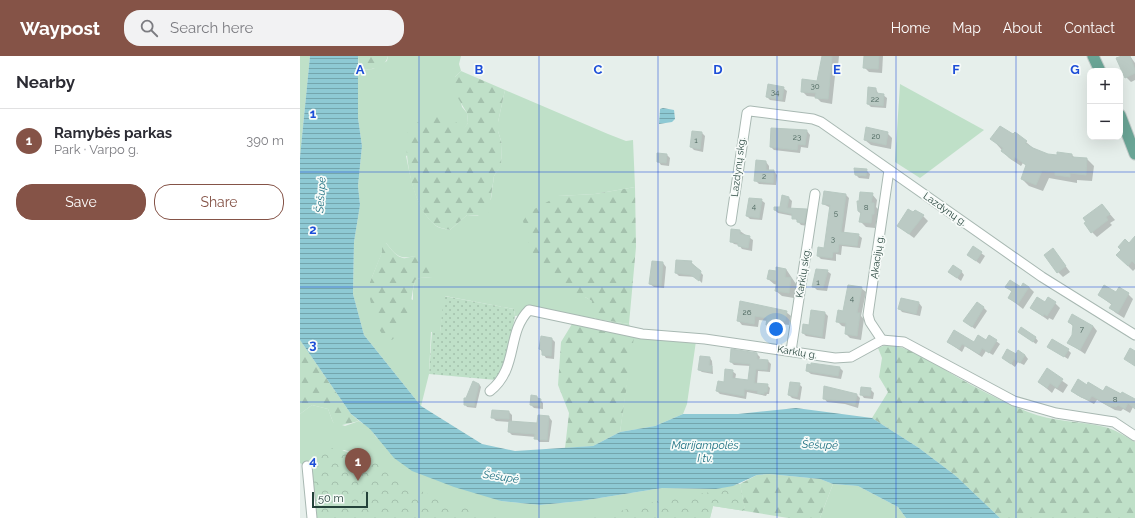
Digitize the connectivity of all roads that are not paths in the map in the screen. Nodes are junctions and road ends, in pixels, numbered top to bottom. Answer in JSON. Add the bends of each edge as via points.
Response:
{"nodes":[{"id":1,"x":1093,"y":56,"type":"edge"},
{"id":2,"x":1099,"y":68,"type":"edge"},
{"id":3,"x":747,"y":113,"type":"joint"},
{"id":4,"x":1123,"y":123,"type":"edge"},
{"id":5,"x":1135,"y":154,"type":"edge"},
{"id":6,"x":889,"y":170,"type":"junction"},
{"id":7,"x":815,"y":194,"type":"dead end"},
{"id":8,"x":732,"y":221,"type":"dead end"},
{"id":9,"x":1135,"y":335,"type":"edge"},
{"id":10,"x":882,"y":340,"type":"junction"},
{"id":11,"x":791,"y":351,"type":"junction"},
{"id":12,"x":490,"y":391,"type":"dead end"},
{"id":13,"x":1135,"y":436,"type":"edge"},
{"id":14,"x":307,"y":466,"type":"dead end"},
{"id":15,"x":312,"y":518,"type":"edge"}],
"edges":[{"from":1,"to":2,"type":"main road"},
{"from":3,"to":6,"type":"street","name":"Lazdynų g.","via":[[750,111],[821,122]]},
{"from":3,"to":8,"type":"street","name":"Lazdynų skg."},
{"from":4,"to":5,"type":"main road"},
{"from":6,"to":9,"type":"street","name":"Lazdynų g.","via":[[1042,277]]},
{"from":6,"to":10,"type":"street","name":"Akacijų g.","via":[[868,315]]},
{"from":7,"to":11,"type":"street","name":"Karklų skg."},
{"from":10,"to":11,"type":"street","name":"Karklų g.","via":[[851,357],[835,358]]},
{"from":10,"to":13,"type":"street","via":[[904,342],[1002,395],[1030,407],[1056,414],[1114,422]]},
{"from":11,"to":12,"type":"street","name":"Karklų g.","via":[[705,339],[642,334],[529,310],[519,325],[509,366],[503,378]]},
{"from":14,"to":15,"type":"street"}]}
